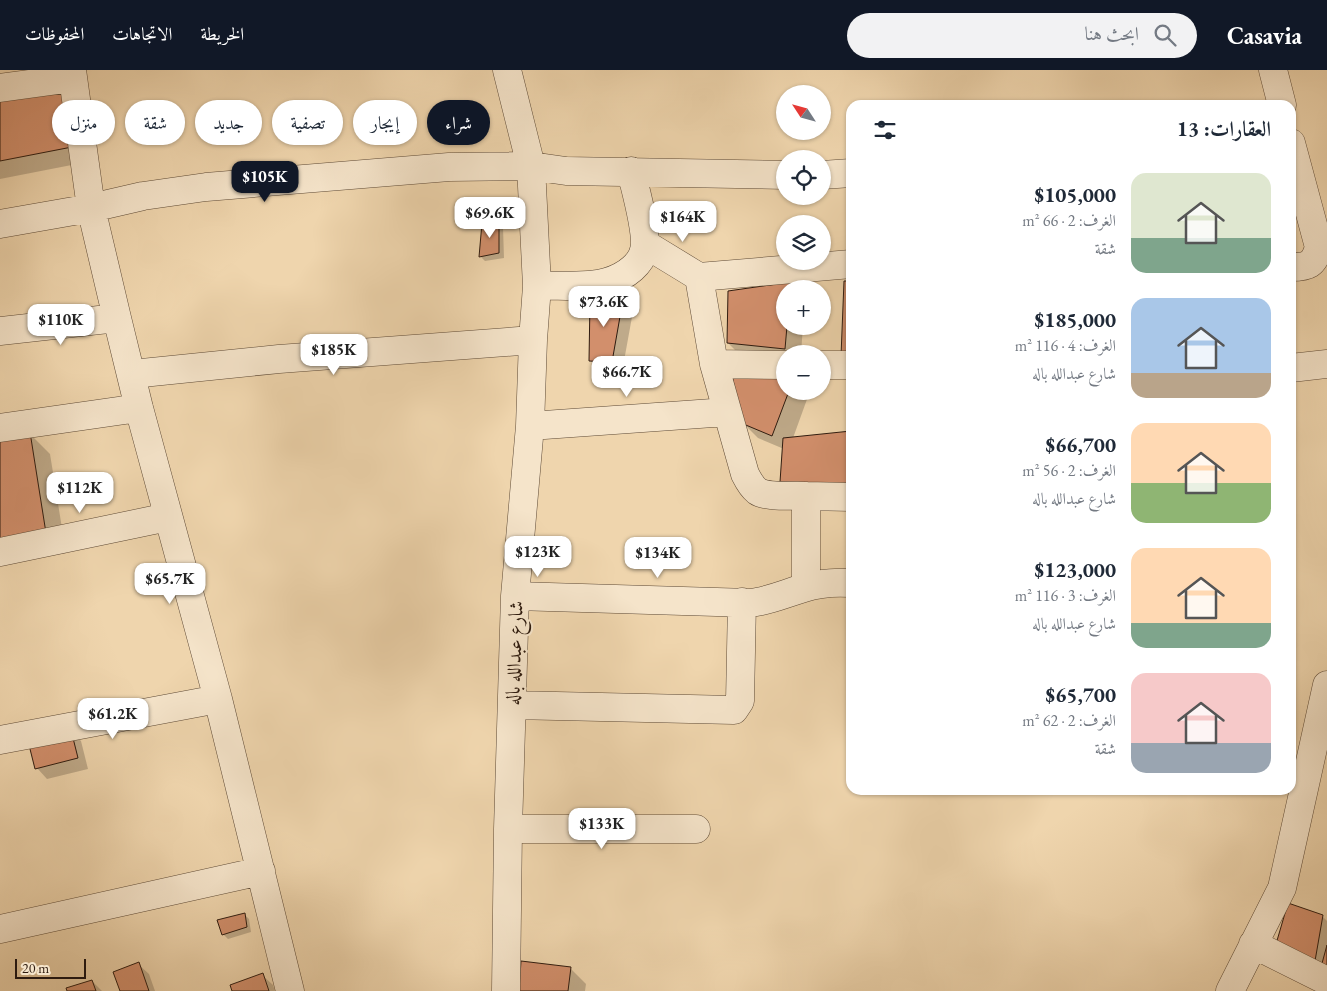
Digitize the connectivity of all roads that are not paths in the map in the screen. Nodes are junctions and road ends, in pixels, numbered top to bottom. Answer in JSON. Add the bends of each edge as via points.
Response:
{"nodes":[{"id":1,"x":507,"y":70,"type":"edge"},
{"id":2,"x":1272,"y":70,"type":"edge"},
{"id":3,"x":72,"y":74,"type":"edge"},
{"id":4,"x":0,"y":88,"type":"edge"},
{"id":5,"x":1281,"y":100,"type":"edge"},
{"id":6,"x":531,"y":166,"type":"junction"},
{"id":7,"x":631,"y":171,"type":"junction"},
{"id":8,"x":846,"y":173,"type":"edge"},
{"id":9,"x":831,"y":174,"type":"edge"},
{"id":10,"x":1296,"y":174,"type":"edge"},
{"id":11,"x":776,"y":175,"type":"edge"},
{"id":12,"x":92,"y":208,"type":"junction"},
{"id":13,"x":0,"y":224,"type":"edge"},
{"id":14,"x":645,"y":244,"type":"junction"},
{"id":15,"x":1310,"y":261,"type":"edge"},
{"id":16,"x":846,"y":264,"type":"edge"},
{"id":17,"x":699,"y":277,"type":"junction"},
{"id":18,"x":537,"y":286,"type":"junction"},
{"id":19,"x":117,"y":318,"type":"junction"},
{"id":20,"x":0,"y":331,"type":"edge"},
{"id":21,"x":533,"y":340,"type":"junction"},
{"id":22,"x":714,"y":364,"type":"junction"},
{"id":23,"x":1327,"y":364,"type":"edge"},
{"id":24,"x":776,"y":365,"type":"edge"},
{"id":25,"x":831,"y":365,"type":"edge"},
{"id":26,"x":846,"y":365,"type":"edge"},
{"id":27,"x":1296,"y":367,"type":"edge"},
{"id":28,"x":132,"y":374,"type":"junction"},
{"id":29,"x":139,"y":408,"type":"junction"},
{"id":30,"x":727,"y":412,"type":"junction"},
{"id":31,"x":530,"y":426,"type":"junction"},
{"id":32,"x":0,"y":428,"type":"edge"},
{"id":33,"x":806,"y":496,"type":"junction"},
{"id":34,"x":846,"y":497,"type":"edge"},
{"id":35,"x":168,"y":517,"type":"junction"},
{"id":36,"x":0,"y":552,"type":"edge"},
{"id":37,"x":846,"y":583,"type":"edge"},
{"id":38,"x":806,"y":587,"type":"junction"},
{"id":39,"x":515,"y":596,"type":"junction"},
{"id":40,"x":742,"y":602,"type":"junction"},
{"id":41,"x":1327,"y":685,"type":"edge"},
{"id":42,"x":218,"y":699,"type":"junction"},
{"id":43,"x":512,"y":705,"type":"junction"},
{"id":44,"x":0,"y":740,"type":"edge"},
{"id":45,"x":1316,"y":790,"type":"edge"},
{"id":46,"x":508,"y":829,"type":"junction"},
{"id":47,"x":696,"y":829,"type":"dead end"},
{"id":48,"x":261,"y":871,"type":"junction"},
{"id":49,"x":0,"y":930,"type":"edge"},
{"id":50,"x":1254,"y":944,"type":"junction"},
{"id":51,"x":1327,"y":981,"type":"edge"},
{"id":52,"x":290,"y":991,"type":"edge"},
{"id":53,"x":506,"y":991,"type":"edge"},
{"id":54,"x":1230,"y":991,"type":"edge"}],
"edges":[{"from":1,"to":6,"type":"street","name":"شارع عبدالله باله"},
{"from":2,"to":5,"type":"street"},
{"from":3,"to":4,"type":"street"},
{"from":3,"to":12,"type":"street"},
{"from":6,"to":7,"type":"street","via":[[566,171]]},
{"from":6,"to":12,"type":"street","via":[[450,167],[206,187],[143,196]]},
{"from":6,"to":18,"type":"street","name":"شارع عبدالله باله"},
{"from":7,"to":11,"type":"street"},
{"from":7,"to":14,"type":"street"},
{"from":8,"to":9,"type":"street"},
{"from":10,"to":15,"type":"street"},
{"from":12,"to":13,"type":"street"},
{"from":12,"to":19,"type":"street"},
{"from":14,"to":17,"type":"street"},
{"from":14,"to":18,"type":"street","via":[[635,267],[608,282]]},
{"from":16,"to":17,"type":"street"},
{"from":17,"to":22,"type":"street"},
{"from":18,"to":21,"type":"street","name":"شارع عبدالله باله"},
{"from":19,"to":20,"type":"street"},
{"from":19,"to":28,"type":"street"},
{"from":21,"to":28,"type":"street","via":[[279,359]]},
{"from":21,"to":31,"type":"street","name":"شارع عبدالله باله"},
{"from":22,"to":24,"type":"street"},
{"from":22,"to":30,"type":"street"},
{"from":23,"to":27,"type":"street"},
{"from":25,"to":26,"type":"street"},
{"from":28,"to":29,"type":"street"},
{"from":29,"to":32,"type":"street"},
{"from":29,"to":35,"type":"street"},
{"from":30,"to":31,"type":"street"},
{"from":30,"to":33,"type":"street","via":[[741,461],[757,491]]},
{"from":31,"to":39,"type":"street","name":"شارع عبدالله باله"},
{"from":33,"to":34,"type":"street"},
{"from":33,"to":38,"type":"street"},
{"from":35,"to":36,"type":"street"},
{"from":35,"to":42,"type":"street"},
{"from":37,"to":38,"type":"street"},
{"from":38,"to":40,"type":"street","via":[[762,602]]},
{"from":39,"to":40,"type":"street"},
{"from":39,"to":43,"type":"street","name":"شارع عبدالله باله"},
{"from":40,"to":43,"type":"street","via":[[740,701],[734,710]]},
{"from":41,"to":45,"type":"street"},
{"from":42,"to":44,"type":"street"},
{"from":42,"to":48,"type":"street"},
{"from":43,"to":46,"type":"street","name":"شارع عبدالله باله"},
{"from":45,"to":50,"type":"street","via":[[1282,888]]},
{"from":46,"to":47,"type":"street"},
{"from":46,"to":53,"type":"street","name":"شارع عبدالله باله"},
{"from":48,"to":49,"type":"street"},
{"from":48,"to":52,"type":"street"},
{"from":50,"to":51,"type":"street"},
{"from":50,"to":54,"type":"street"}]}
